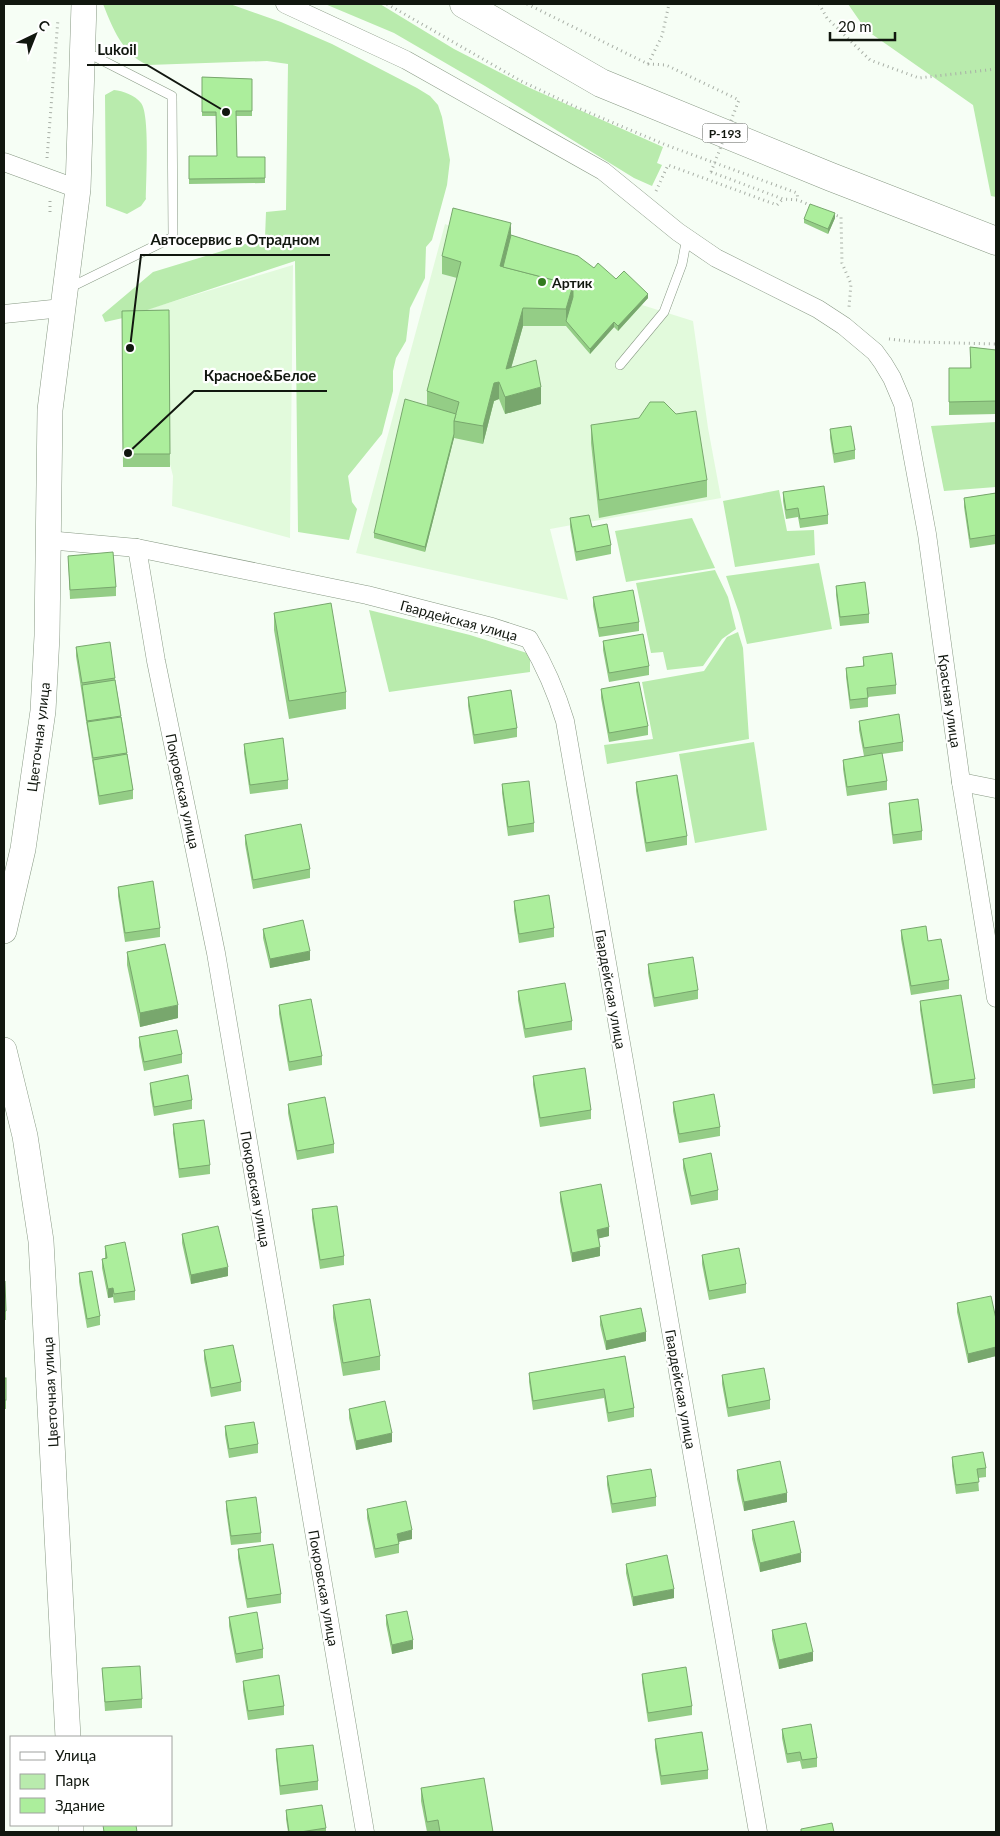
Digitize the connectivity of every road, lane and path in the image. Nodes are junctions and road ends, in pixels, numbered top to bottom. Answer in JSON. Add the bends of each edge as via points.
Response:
{"nodes":[{"id":1,"x":84,"y":4,"type":"edge"},
{"id":2,"x":285,"y":4,"type":"edge"},
{"id":3,"x":464,"y":4,"type":"edge"},
{"id":4,"x":527,"y":4,"type":"edge"},
{"id":5,"x":668,"y":4,"type":"edge"},
{"id":6,"x":819,"y":4,"type":"edge"},
{"id":7,"x":59,"y":13,"type":"dead end"},
{"id":8,"x":83,"y":50,"type":"junction"},
{"id":9,"x":648,"y":64,"type":"junction"},
{"id":10,"x":996,"y":69,"type":"edge"},
{"id":11,"x":4,"y":162,"type":"edge"},
{"id":12,"x":48,"y":180,"type":"junction"},
{"id":13,"x":78,"y":189,"type":"junction"},
{"id":14,"x":783,"y":199,"type":"junction"},
{"id":15,"x":815,"y":207,"type":"edge"},
{"id":16,"x":649,"y":208,"type":"junction"},
{"id":17,"x":824,"y":210,"type":"edge"},
{"id":18,"x":50,"y":213,"type":"dead end"},
{"id":19,"x":687,"y":237,"type":"junction"},
{"id":20,"x":996,"y":241,"type":"edge"},
{"id":21,"x":63,"y":299,"type":"junction"},
{"id":22,"x":4,"y":314,"type":"edge"},
{"id":23,"x":844,"y":326,"type":"junction"},
{"id":24,"x":884,"y":338,"type":"dead end"},
{"id":25,"x":996,"y":344,"type":"edge"},
{"id":26,"x":620,"y":365,"type":"dead end"},
{"id":27,"x":47,"y":540,"type":"junction"},
{"id":28,"x":137,"y":548,"type":"junction"},
{"id":29,"x":961,"y":782,"type":"junction"},
{"id":30,"x":996,"y":789,"type":"edge"},
{"id":31,"x":4,"y":931,"type":"edge"},
{"id":32,"x":996,"y":998,"type":"edge"},
{"id":33,"x":4,"y":1050,"type":"edge"},
{"id":34,"x":68,"y":1736,"type":"edge"},
{"id":35,"x":365,"y":1832,"type":"edge"},
{"id":36,"x":758,"y":1832,"type":"edge"}],
"edges":[{"from":1,"to":8,"type":"street","name":"Цветочная улица"},
{"from":2,"to":16,"type":"street","name":"Красная улица","via":[[406,60],[531,130],[602,171]]},
{"from":3,"to":20,"type":"highway","number":"Р-193","via":[[601,83]]},
{"from":4,"to":9,"type":"path"},
{"from":5,"to":9,"type":"path","via":[[662,36]]},
{"from":6,"to":10,"type":"path","via":[[827,18],[870,60],[919,78]]},
{"from":7,"to":12,"type":"path","via":[[47,157]]},
{"from":8,"to":13,"type":"street","name":"Цветочная улица"},
{"from":8,"to":21,"type":"lane","via":[[172,96],[172,237]]},
{"from":9,"to":14,"type":"path","bridge":true,"via":[[666,65],[739,100],[711,172]]},
{"from":11,"to":12,"type":"street"},
{"from":12,"to":13,"type":"street"},
{"from":12,"to":18,"type":"path"},
{"from":13,"to":21,"type":"street","name":"Цветочная улица"},
{"from":14,"to":15,"type":"path","via":[[798,200]]},
{"from":14,"to":16,"type":"path","via":[[777,205],[668,165]]},
{"from":16,"to":19,"type":"street","name":"Красная улица"},
{"from":17,"to":23,"type":"path","via":[[841,217],[842,263],[851,284]]},
{"from":19,"to":23,"type":"street","name":"Красная улица","via":[[716,258],[818,309]]},
{"from":19,"to":26,"type":"lane","via":[[682,264],[664,312]]},
{"from":21,"to":22,"type":"street"},
{"from":21,"to":27,"type":"street","name":"Цветочная улица","via":[[50,410]]},
{"from":23,"to":29,"type":"street","name":"Красная улица","via":[[875,352],[892,378],[903,404],[927,534]]},
{"from":24,"to":25,"type":"path"},
{"from":27,"to":28,"type":"street","name":"Гвардейская улица"},
{"from":27,"to":31,"type":"street","name":"Цветочная улица","via":[[46,682],[40,741],[23,849]]},
{"from":28,"to":35,"type":"street","name":"Покровская улица","via":[[156,661],[216,953]]},
{"from":28,"to":36,"type":"street","name":"Гвардейская улица","via":[[367,595],[492,627],[529,639],[553,682],[566,731]]},
{"from":29,"to":30,"type":"street"},
{"from":29,"to":32,"type":"street","name":"Красная улица"},
{"from":33,"to":34,"type":"street","name":"Цветочная улица","via":[[25,1136],[41,1241]]}]}
